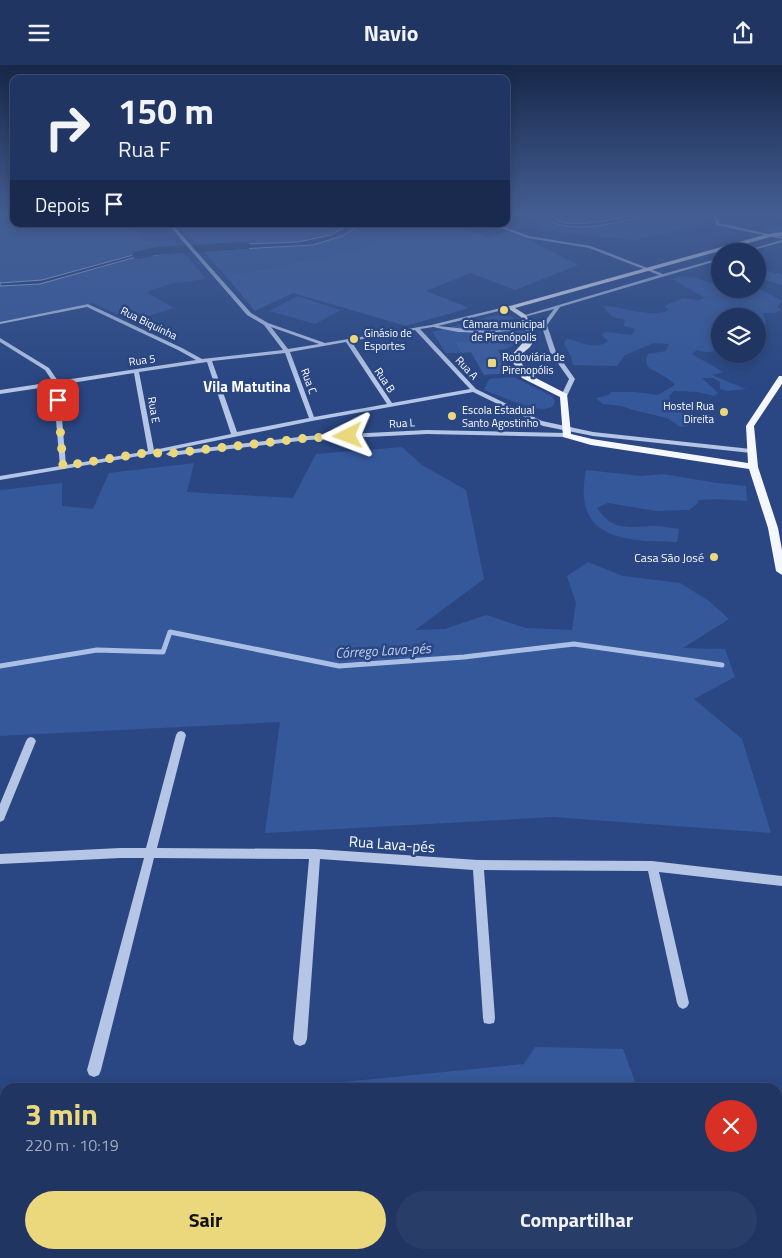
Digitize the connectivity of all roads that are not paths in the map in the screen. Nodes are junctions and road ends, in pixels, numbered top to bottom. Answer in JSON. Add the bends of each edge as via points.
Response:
{"nodes":[{"id":1,"x":210,"y":270,"type":"edge"},
{"id":2,"x":643,"y":270,"type":"edge"},
{"id":3,"x":653,"y":270,"type":"edge"},
{"id":4,"x":683,"y":270,"type":"edge"},
{"id":5,"x":664,"y":275,"type":"junction"},
{"id":6,"x":509,"y":307,"type":"junction"},
{"id":7,"x":558,"y":307,"type":"junction"},
{"id":8,"x":524,"y":315,"type":"junction"},
{"id":9,"x":0,"y":323,"type":"edge"},
{"id":10,"x":266,"y":324,"type":"junction"},
{"id":11,"x":528,"y":325,"type":"junction"},
{"id":12,"x":544,"y":325,"type":"junction"},
{"id":13,"x":431,"y":326,"type":"junction"},
{"id":14,"x":417,"y":329,"type":"junction"},
{"id":15,"x":0,"y":340,"type":"edge"},
{"id":16,"x":348,"y":341,"type":"junction"},
{"id":17,"x":325,"y":344,"type":"junction"},
{"id":18,"x":287,"y":351,"type":"junction"},
{"id":19,"x":209,"y":360,"type":"junction"},
{"id":20,"x":201,"y":361,"type":"junction"},
{"id":21,"x":136,"y":371,"type":"junction"},
{"id":22,"x":782,"y":378,"type":"edge"},
{"id":23,"x":56,"y":383,"type":"junction"},
{"id":24,"x":474,"y":390,"type":"junction"},
{"id":25,"x":0,"y":392,"type":"edge"},
{"id":26,"x":564,"y":396,"type":"junction"},
{"id":27,"x":390,"y":405,"type":"junction"},
{"id":28,"x":312,"y":419,"type":"junction"},
{"id":29,"x":302,"y":421,"type":"junction"},
{"id":30,"x":538,"y":422,"type":"joint"},
{"id":31,"x":567,"y":432,"type":"junction"},
{"id":32,"x":235,"y":435,"type":"junction"},
{"id":33,"x":308,"y":438,"type":"junction"},
{"id":34,"x":751,"y":451,"type":"junction"},
{"id":35,"x":151,"y":452,"type":"junction"},
{"id":36,"x":63,"y":466,"type":"junction"},
{"id":37,"x":754,"y":467,"type":"junction"},
{"id":38,"x":0,"y":478,"type":"edge"},
{"id":39,"x":778,"y":529,"type":"edge"},
{"id":40,"x":778,"y":540,"type":"edge"},
{"id":41,"x":782,"y":571,"type":"edge"},
{"id":42,"x":181,"y":735,"type":"dead end"},
{"id":43,"x":31,"y":741,"type":"dead end"},
{"id":44,"x":0,"y":817,"type":"edge"},
{"id":45,"x":150,"y":853,"type":"junction"},
{"id":46,"x":315,"y":854,"type":"junction"},
{"id":47,"x":0,"y":859,"type":"edge"},
{"id":48,"x":478,"y":865,"type":"junction"},
{"id":49,"x":652,"y":865,"type":"junction"},
{"id":50,"x":782,"y":881,"type":"edge"},
{"id":51,"x":683,"y":1003,"type":"dead end"},
{"id":52,"x":489,"y":1018,"type":"dead end"},
{"id":53,"x":300,"y":1039,"type":"dead end"},
{"id":54,"x":94,"y":1070,"type":"dead end"}],
"edges":[{"from":1,"to":10,"type":"street","name":"Rua C","via":[[249,314]]},
{"from":2,"to":6,"type":"main road"},
{"from":3,"to":5,"type":"street"},
{"from":4,"to":5,"type":"street"},
{"from":5,"to":7,"type":"street"},
{"from":6,"to":8,"type":"main road"},
{"from":6,"to":13,"type":"street","name":"Rua 5"},
{"from":7,"to":8,"type":"street"},
{"from":7,"to":12,"type":"street"},
{"from":8,"to":11,"type":"main road"},
{"from":9,"to":20,"type":"street","name":"Rua Biquinha","via":[[88,305]]},
{"from":10,"to":17,"type":"street"},
{"from":10,"to":18,"type":"street","name":"Rua C"},
{"from":11,"to":12,"type":"street"},
{"from":11,"to":13,"type":"street","via":[[470,332]]},
{"from":11,"to":26,"type":"main road","via":[[532,337],[514,357],[525,376]]},
{"from":12,"to":26,"type":"street","via":[[553,352],[572,379]]},
{"from":13,"to":14,"type":"street","name":"Rua 5"},
{"from":14,"to":16,"type":"street","name":"Rua 5"},
{"from":14,"to":24,"type":"street","name":"Rua A"},
{"from":15,"to":23,"type":"street","via":[[47,369]]},
{"from":16,"to":17,"type":"street","name":"Rua 5"},
{"from":16,"to":27,"type":"street","name":"Rua B"},
{"from":17,"to":18,"type":"street","name":"Rua 5"},
{"from":18,"to":19,"type":"street","name":"Rua 5"},
{"from":18,"to":28,"type":"street","name":"Rua C"},
{"from":19,"to":20,"type":"street","name":"Rua 5"},
{"from":19,"to":32,"type":"street"},
{"from":20,"to":21,"type":"street","name":"Rua 5"},
{"from":21,"to":23,"type":"street","name":"Rua 5"},
{"from":21,"to":35,"type":"street","name":"Rua E"},
{"from":22,"to":34,"type":"main road","via":[[750,426]]},
{"from":23,"to":25,"type":"street","name":"Rua 5"},
{"from":23,"to":36,"type":"street"},
{"from":24,"to":27,"type":"street","name":"Rua L"},
{"from":24,"to":30,"type":"street","name":"Rua A"},
{"from":26,"to":31,"type":"main road"},
{"from":27,"to":28,"type":"street","name":"Rua L"},
{"from":28,"to":29,"type":"street","name":"Rua L"},
{"from":29,"to":32,"type":"street","name":"Rua L"},
{"from":29,"to":33,"type":"street"},
{"from":30,"to":31,"type":"street","name":"Rua A"},
{"from":31,"to":33,"type":"street","name":"Rua L","via":[[427,432]]},
{"from":31,"to":34,"type":"street","name":"Rua A"},
{"from":31,"to":37,"type":"main road","via":[[591,442]]},
{"from":32,"to":35,"type":"street","name":"Rua L"},
{"from":33,"to":35,"type":"street","name":"Rua L","via":[[164,454]]},
{"from":34,"to":37,"type":"main road"},
{"from":35,"to":36,"type":"street","name":"Rua L"},
{"from":36,"to":38,"type":"street","name":"Rua L"},
{"from":37,"to":39,"type":"main road"},
{"from":39,"to":40,"type":"main road"},
{"from":40,"to":41,"type":"main road"},
{"from":42,"to":45,"type":"street"},
{"from":43,"to":44,"type":"street"},
{"from":45,"to":46,"type":"street","name":"Rua Lava-pés"},
{"from":45,"to":47,"type":"street","name":"Rua Lava-pés"},
{"from":45,"to":54,"type":"street"},
{"from":46,"to":48,"type":"street","name":"Rua Lava-pés"},
{"from":46,"to":53,"type":"street"},
{"from":48,"to":49,"type":"street","name":"Rua Lava-pés"},
{"from":48,"to":52,"type":"street"},
{"from":49,"to":50,"type":"street","name":"Rua Lava-pés"},
{"from":49,"to":51,"type":"street"}]}
